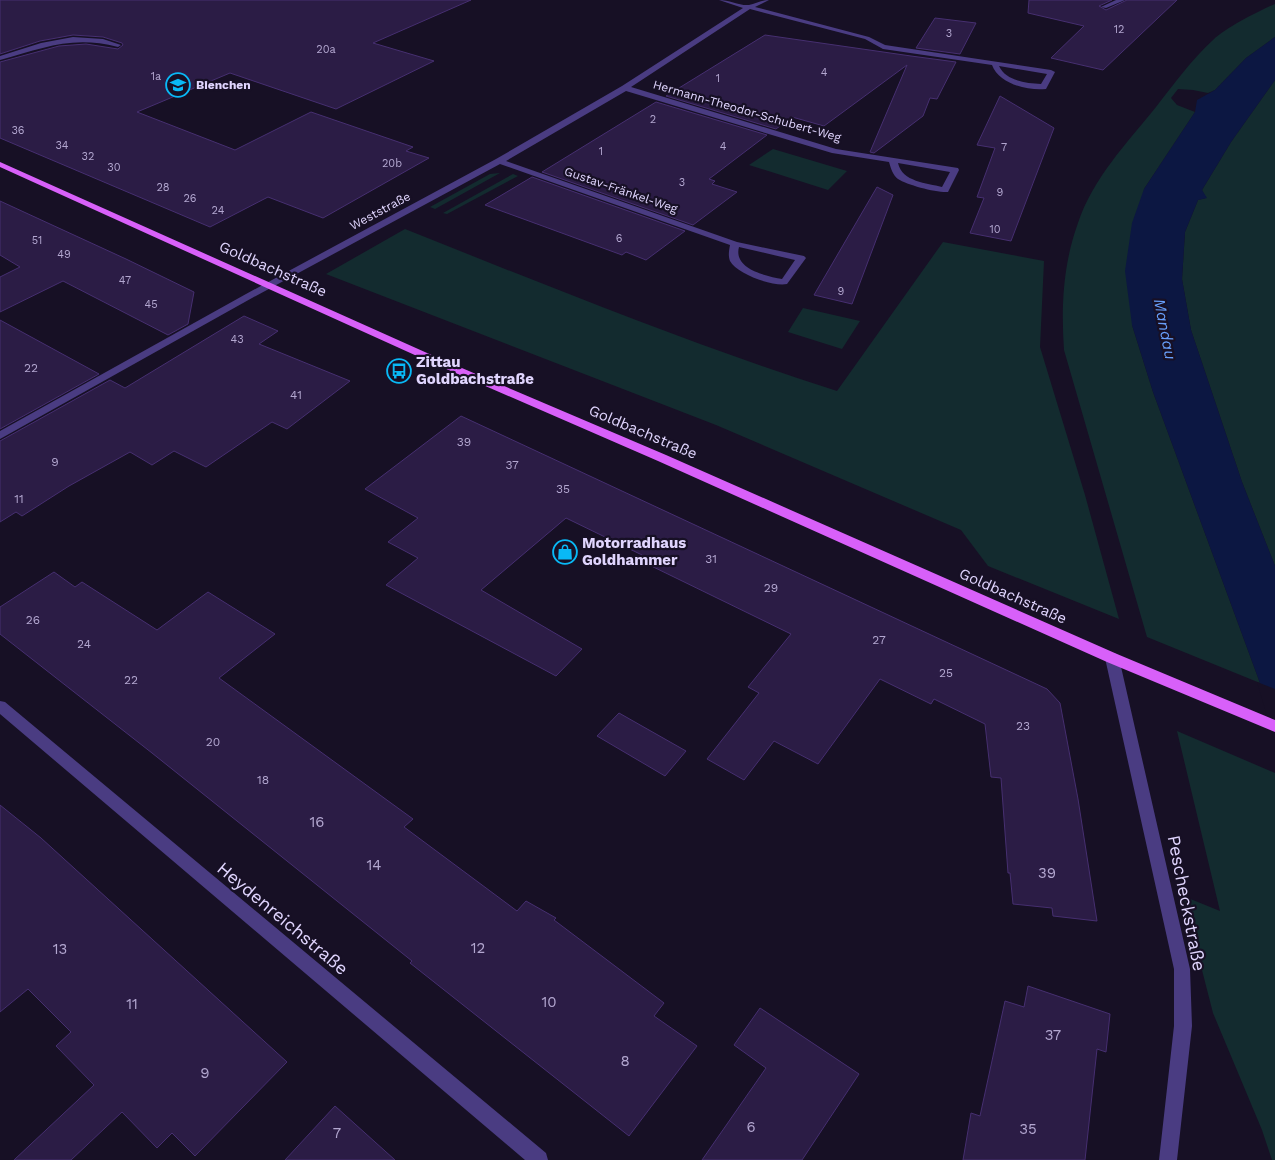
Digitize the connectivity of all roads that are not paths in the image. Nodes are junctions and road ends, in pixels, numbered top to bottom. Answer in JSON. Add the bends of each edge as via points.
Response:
{"nodes":[{"id":1,"x":722,"y":0,"type":"edge"},
{"id":2,"x":766,"y":0,"type":"edge"},
{"id":3,"x":1122,"y":0,"type":"edge"},
{"id":4,"x":1104,"y":7,"type":"dead end"},
{"id":5,"x":748,"y":8,"type":"junction"},
{"id":6,"x":118,"y":45,"type":"dead end"},
{"id":7,"x":0,"y":58,"type":"edge"},
{"id":8,"x":995,"y":64,"type":"junction"},
{"id":9,"x":625,"y":88,"type":"junction"},
{"id":10,"x":893,"y":160,"type":"junction"},
{"id":11,"x":499,"y":161,"type":"junction"},
{"id":12,"x":0,"y":164,"type":"edge"},
{"id":13,"x":735,"y":244,"type":"junction"},
{"id":14,"x":269,"y":285,"type":"junction"},
{"id":15,"x":0,"y":436,"type":"edge"},
{"id":16,"x":1112,"y":658,"type":"junction"},
{"id":17,"x":0,"y":706,"type":"edge"},
{"id":18,"x":1275,"y":726,"type":"edge"},
{"id":19,"x":539,"y":1160,"type":"edge"},
{"id":20,"x":1168,"y":1160,"type":"edge"}],
"edges":[{"from":1,"to":5,"type":"street"},
{"from":2,"to":5,"type":"street","name":"Weststraße"},
{"from":3,"to":4,"type":"street"},
{"from":5,"to":8,"type":"street","via":[[866,38],[883,47]]},
{"from":5,"to":9,"type":"street","name":"Weststraße"},
{"from":6,"to":7,"type":"street","via":[[97,39],[53,41]]},
{"from":8,"to":8,"type":"street","via":[[1023,68],[1051,72],[1043,87],[1011,80],[998,72]]},
{"from":9,"to":10,"type":"street","name":"Hermann-Theodor-Schubert-Weg","via":[[835,151]]},
{"from":9,"to":11,"type":"street","name":"Weststraße"},
{"from":10,"to":10,"type":"street","name":"Hermann-Theodor-Schubert-Weg","via":[[895,170],[908,181],[945,190],[955,170]]},
{"from":11,"to":13,"type":"street","name":"Gustav-Fränkel-Weg"},
{"from":11,"to":14,"type":"street","name":"Weststraße"},
{"from":12,"to":14,"type":"main road","name":"Goldbachstraße"},
{"from":13,"to":13,"type":"street","name":"Gustav-Fränkel-Weg","via":[[734,258],[739,266],[752,274],[784,282],[801,258]]},
{"from":14,"to":15,"type":"street","name":"Weststraße"},
{"from":14,"to":16,"type":"main road","name":"Goldbachstraße"},
{"from":16,"to":18,"type":"main road","name":"Goldbachstraße"},
{"from":16,"to":20,"type":"street","name":"Pescheckstraße","via":[[1182,969],[1183,1026]]},
{"from":17,"to":19,"type":"street","name":"Heydenreichstraße"}]}
